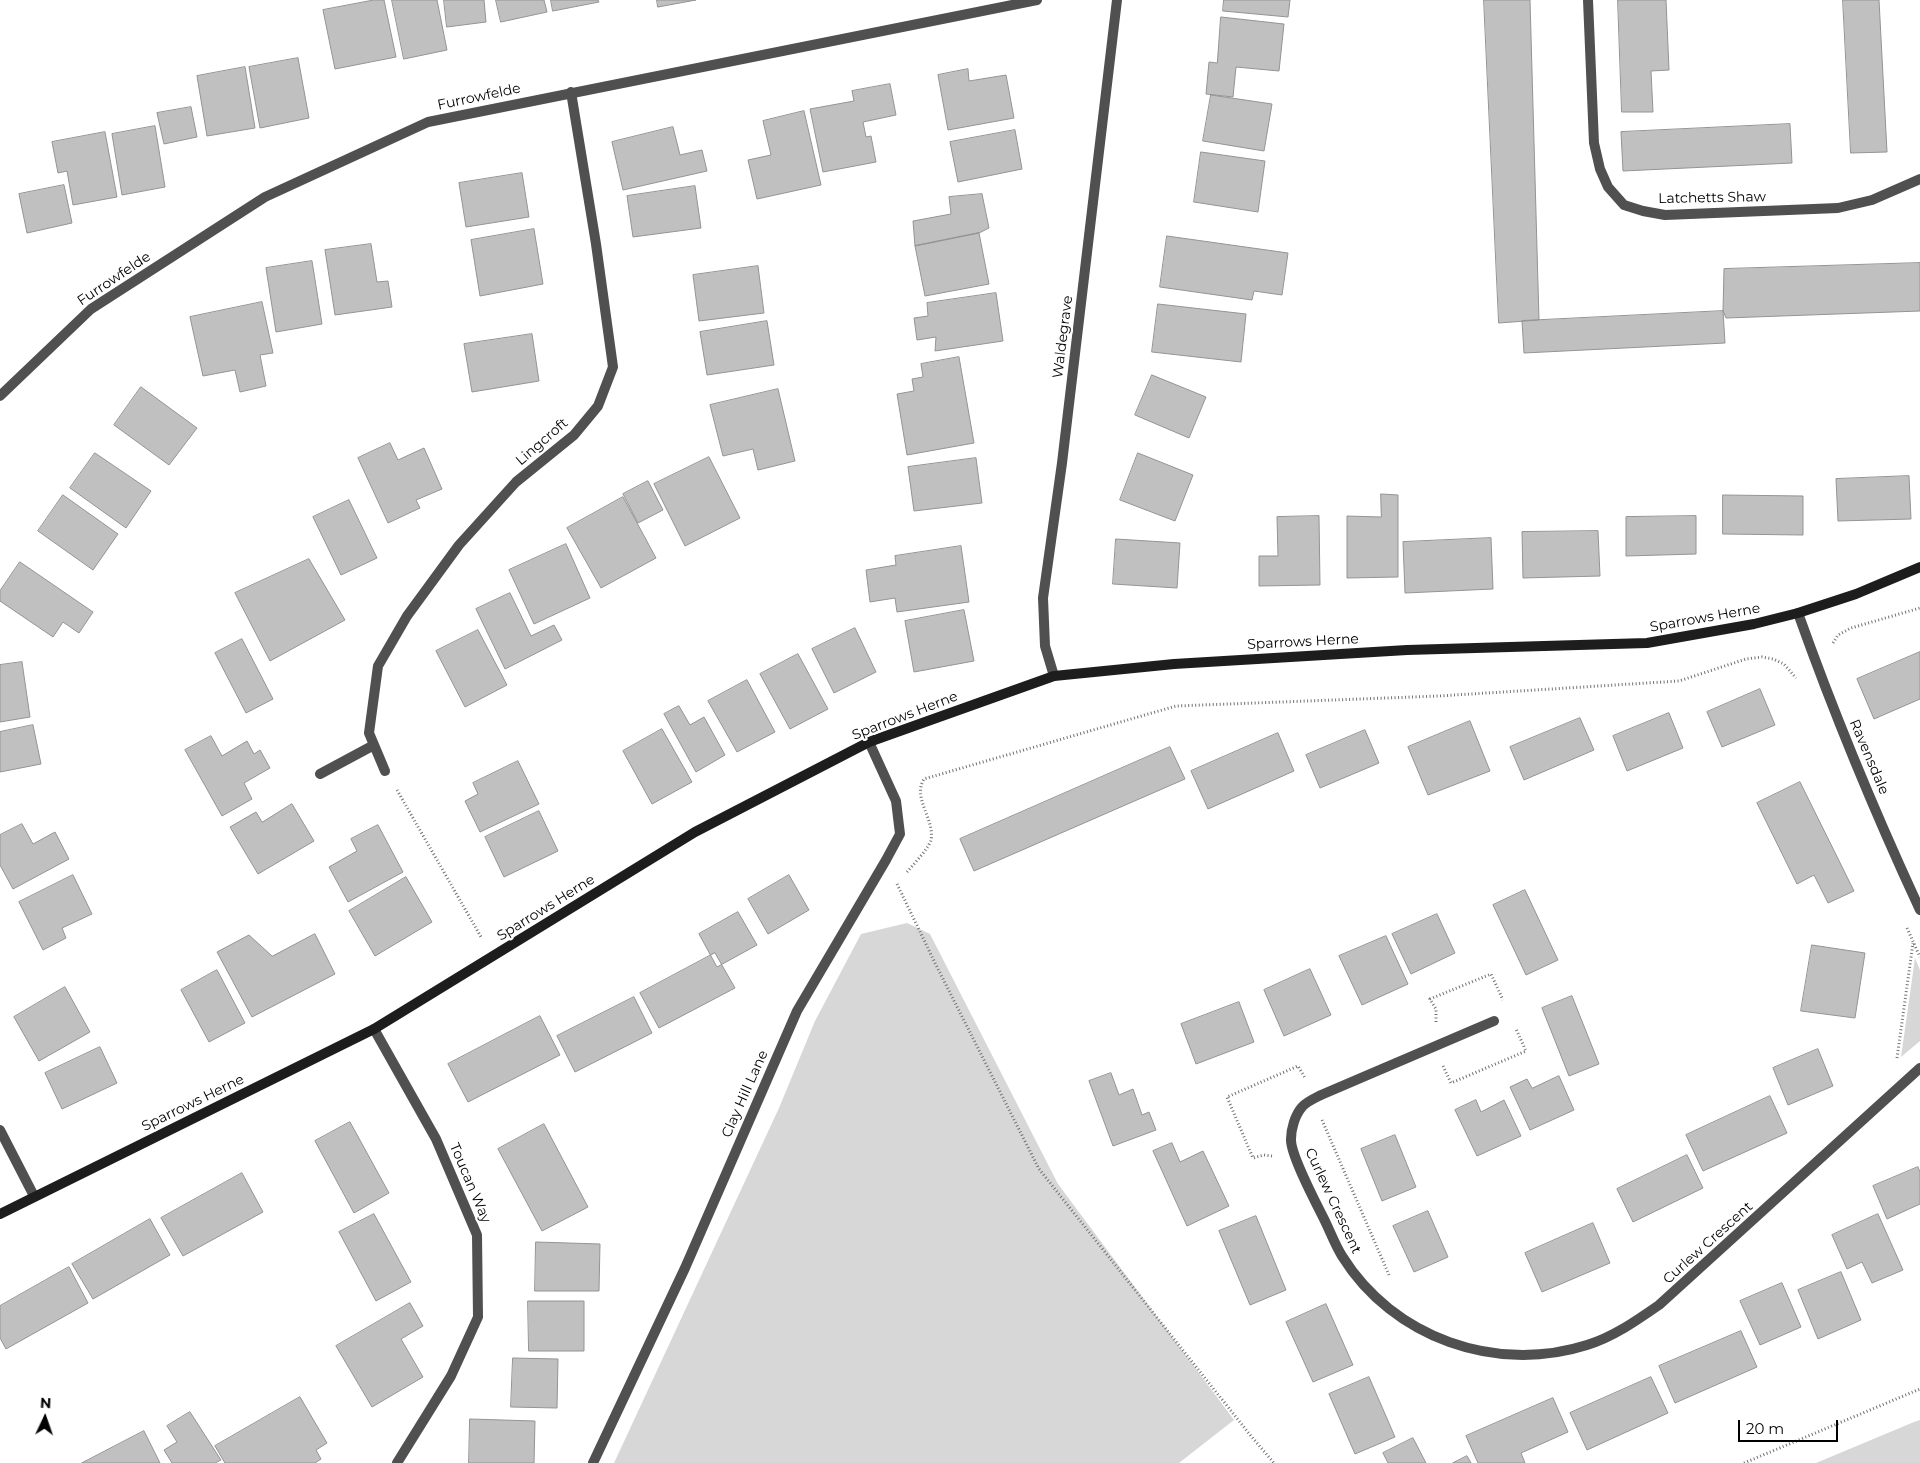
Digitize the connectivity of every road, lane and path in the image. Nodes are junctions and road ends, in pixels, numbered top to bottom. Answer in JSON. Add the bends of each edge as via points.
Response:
{"nodes":[{"id":1,"x":1037,"y":0,"type":"edge"},
{"id":2,"x":1117,"y":0,"type":"edge"},
{"id":3,"x":1588,"y":0,"type":"edge"},
{"id":4,"x":571,"y":92,"type":"junction"},
{"id":5,"x":1920,"y":179,"type":"edge"},
{"id":6,"x":0,"y":396,"type":"edge"},
{"id":7,"x":1920,"y":567,"type":"edge"},
{"id":8,"x":1920,"y":608,"type":"edge"},
{"id":9,"x":1798,"y":613,"type":"junction"},
{"id":10,"x":1832,"y":649,"type":"dead end"},
{"id":11,"x":1054,"y":676,"type":"junction"},
{"id":12,"x":1799,"y":686,"type":"dead end"},
{"id":13,"x":869,"y":742,"type":"junction"},
{"id":14,"x":374,"y":745,"type":"junction"},
{"id":15,"x":385,"y":771,"type":"joint"},
{"id":16,"x":320,"y":774,"type":"dead end"},
{"id":17,"x":886,"y":860,"type":"junction"},
{"id":18,"x":898,"y":884,"type":"junction"},
{"id":19,"x":1920,"y":910,"type":"edge"},
{"id":20,"x":1905,"y":924,"type":"dead end"},
{"id":21,"x":1913,"y":942,"type":"junction"},
{"id":22,"x":493,"y":957,"type":"junction"},
{"id":23,"x":1920,"y":957,"type":"edge"},
{"id":24,"x":1507,"y":1008,"type":"dead end"},
{"id":25,"x":1494,"y":1021,"type":"dead end"},
{"id":26,"x":1514,"y":1026,"type":"dead end"},
{"id":27,"x":374,"y":1029,"type":"junction"},
{"id":28,"x":1432,"y":1029,"type":"dead end"},
{"id":29,"x":1435,"y":1064,"type":"dead end"},
{"id":30,"x":1896,"y":1068,"type":"dead end"},
{"id":31,"x":1920,"y":1068,"type":"edge"},
{"id":32,"x":1309,"y":1079,"type":"dead end"},
{"id":33,"x":1319,"y":1114,"type":"dead end"},
{"id":34,"x":0,"y":1130,"type":"edge"},
{"id":35,"x":1276,"y":1157,"type":"dead end"},
{"id":36,"x":34,"y":1196,"type":"junction"},
{"id":37,"x":0,"y":1214,"type":"edge"},
{"id":38,"x":1391,"y":1280,"type":"dead end"},
{"id":39,"x":1920,"y":1389,"type":"edge"},
{"id":40,"x":397,"y":1463,"type":"edge"},
{"id":41,"x":593,"y":1463,"type":"edge"},
{"id":42,"x":1274,"y":1463,"type":"edge"},
{"id":43,"x":1744,"y":1463,"type":"edge"}],
"edges":[{"from":1,"to":4,"type":"street","name":"Furrowfelde"},
{"from":2,"to":11,"type":"street","name":"Waldegrave","via":[[1043,598],[1045,646]]},
{"from":3,"to":5,"type":"street","name":"Latchetts Shaw","via":[[1594,143],[1608,187],[1624,205],[1665,215],[1838,208],[1872,200]]},
{"from":4,"to":6,"type":"street","name":"Furrowfelde","via":[[428,122],[265,198],[91,309]]},
{"from":4,"to":14,"type":"street","name":"Lingcroft","via":[[613,367],[598,406],[574,435],[516,482],[459,545],[407,616],[378,666],[369,733]]},
{"from":7,"to":9,"type":"street","name":"Sparrows Herne","via":[[1856,594]]},
{"from":8,"to":10,"type":"path","via":[[1851,628],[1838,635]]},
{"from":9,"to":11,"type":"street","name":"Sparrows Herne","via":[[1647,643],[1398,650],[1174,664]]},
{"from":9,"to":19,"type":"street","name":"Ravensdale","via":[[1850,750]]},
{"from":11,"to":13,"type":"street","name":"Sparrows Herne"},
{"from":12,"to":18,"type":"path","via":[[1784,664],[1762,656],[1679,681],[1439,696],[1176,706],[924,778],[920,794],[932,831],[931,842]]},
{"from":13,"to":17,"type":"street","name":"Clay Hill Lane","via":[[896,801],[900,834]]},
{"from":13,"to":22,"type":"street","name":"Sparrows Herne","via":[[695,832]]},
{"from":14,"to":15,"type":"street","name":"Lingcroft"},
{"from":14,"to":16,"type":"street"},
{"from":15,"to":22,"type":"path"},
{"from":17,"to":18,"type":"path"},
{"from":17,"to":41,"type":"street","name":"Clay Hill Lane","via":[[797,1011],[685,1268]]},
{"from":18,"to":42,"type":"path","via":[[1039,1168]]},
{"from":20,"to":21,"type":"path"},
{"from":21,"to":23,"type":"path"},
{"from":21,"to":30,"type":"path"},
{"from":22,"to":27,"type":"street","name":"Sparrows Herne"},
{"from":24,"to":28,"type":"path","via":[[1491,974],[1430,999],[1437,1016]]},
{"from":25,"to":31,"type":"street","name":"Curlew Crescent","via":[[1321,1095],[1302,1107],[1290,1140],[1296,1160],[1342,1256],[1377,1298],[1427,1334],[1455,1346],[1495,1353],[1535,1355],[1572,1349],[1609,1336],[1651,1310]]},
{"from":26,"to":29,"type":"path","via":[[1526,1051],[1451,1082],[1442,1065]]},
{"from":27,"to":36,"type":"street","name":"Sparrows Herne"},
{"from":27,"to":40,"type":"street","name":"Toucan Way","via":[[436,1139],[477,1235],[478,1317],[452,1376]]},
{"from":32,"to":35,"type":"path","via":[[1304,1077],[1298,1066],[1227,1097],[1252,1158],[1264,1154]]},
{"from":33,"to":38,"type":"path"},
{"from":34,"to":36,"type":"street"},
{"from":36,"to":37,"type":"street","name":"Sparrows Herne"},
{"from":39,"to":43,"type":"path"}]}
